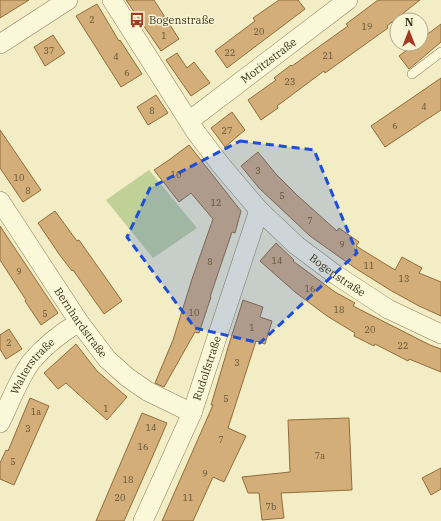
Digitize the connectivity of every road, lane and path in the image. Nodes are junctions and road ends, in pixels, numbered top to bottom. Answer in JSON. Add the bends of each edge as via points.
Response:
{"nodes":[{"id":1,"x":68,"y":0,"type":"edge"},
{"id":2,"x":112,"y":0,"type":"edge"},
{"id":3,"x":348,"y":0,"type":"edge"},
{"id":4,"x":0,"y":44,"type":"edge"},
{"id":5,"x":441,"y":52,"type":"edge"},
{"id":6,"x":412,"y":74,"type":"dead end"},
{"id":7,"x":189,"y":121,"type":"junction"},
{"id":8,"x":0,"y":201,"type":"edge"},
{"id":9,"x":259,"y":210,"type":"junction"},
{"id":10,"x":79,"y":322,"type":"junction"},
{"id":11,"x":441,"y":334,"type":"edge"},
{"id":12,"x":192,"y":413,"type":"junction"},
{"id":13,"x":0,"y":423,"type":"edge"},
{"id":14,"x":143,"y":521,"type":"edge"}],
"edges":[{"from":1,"to":4,"type":"street"},
{"from":2,"to":7,"type":"street","name":"Bogenstraße"},
{"from":3,"to":7,"type":"street","name":"Moritzstraße"},
{"from":5,"to":6,"type":"lane"},
{"from":7,"to":9,"type":"street","name":"Bogenstraße","via":[[220,164]]},
{"from":8,"to":10,"type":"street","name":"Bernhardstraße"},
{"from":9,"to":11,"type":"street","name":"Bogenstraße","via":[[296,245],[336,275],[388,309]]},
{"from":9,"to":12,"type":"street","name":"Rudolfstraße"},
{"from":10,"to":12,"type":"street","name":"Bernhardstraße","via":[[107,359],[127,378],[147,392]]},
{"from":10,"to":13,"type":"street","name":"Walterstraße","via":[[62,332],[31,363]]},
{"from":12,"to":14,"type":"street","name":"Rudolfstraße"}]}
